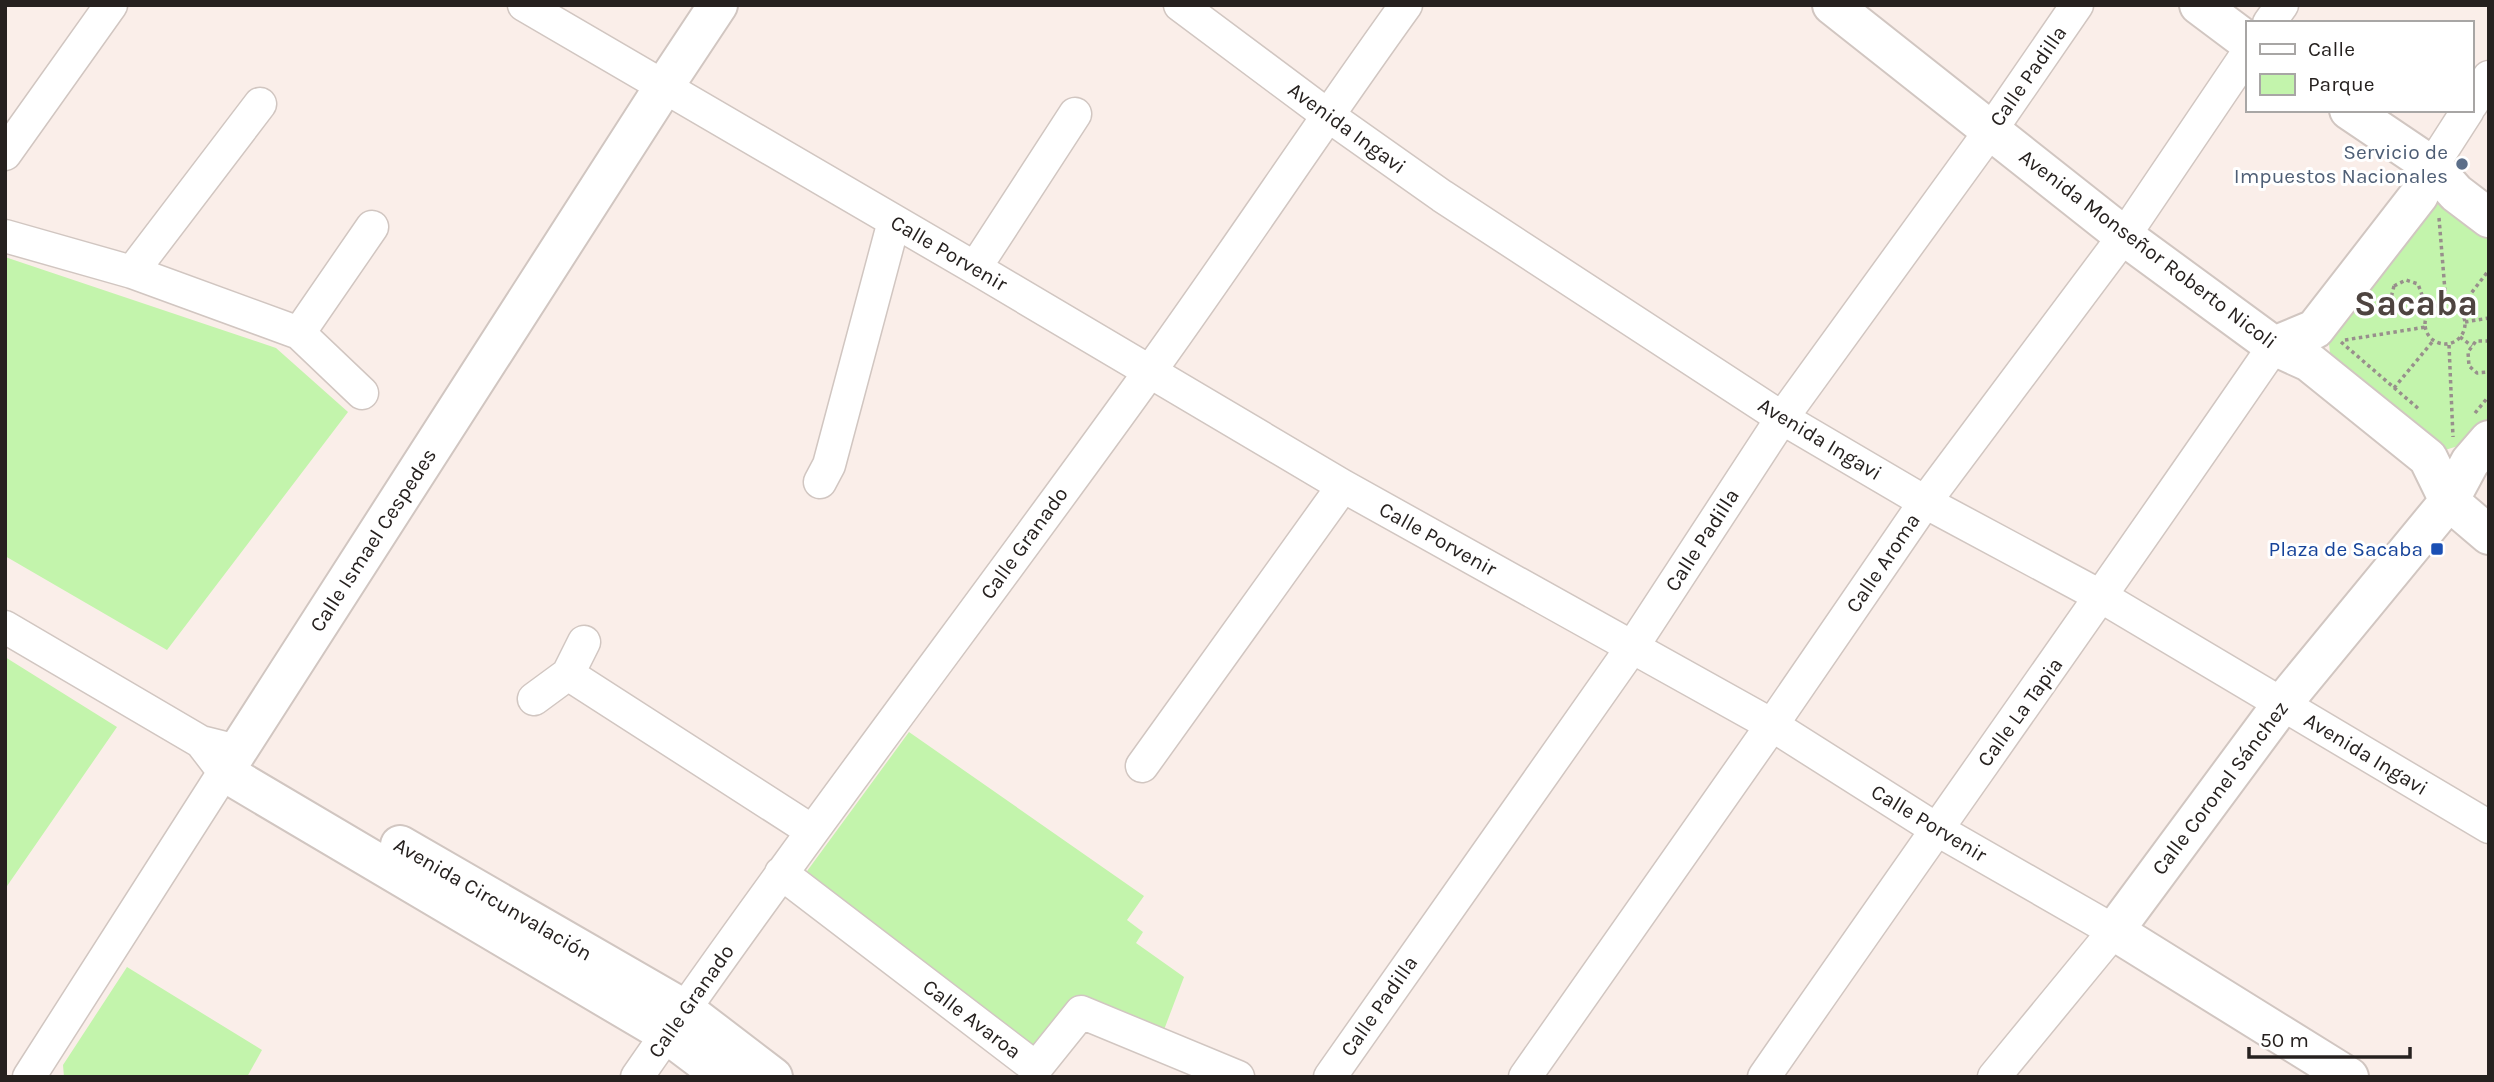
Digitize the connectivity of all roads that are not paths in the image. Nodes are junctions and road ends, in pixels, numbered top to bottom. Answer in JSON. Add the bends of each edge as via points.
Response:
{"nodes":[{"id":1,"x":111,"y":5,"type":"edge"},
{"id":2,"x":524,"y":5,"type":"edge"},
{"id":3,"x":718,"y":5,"type":"edge"},
{"id":4,"x":1180,"y":5,"type":"edge"},
{"id":5,"x":1406,"y":5,"type":"edge"},
{"id":6,"x":1832,"y":5,"type":"edge"},
{"id":7,"x":2077,"y":5,"type":"edge"},
{"id":8,"x":2199,"y":5,"type":"edge"},
{"id":9,"x":2282,"y":5,"type":"edge"},
{"id":10,"x":2270,"y":21,"type":"edge"},
{"id":11,"x":2246,"y":40,"type":"edge"},
{"id":12,"x":2246,"y":55,"type":"edge"},
{"id":13,"x":2489,"y":77,"type":"edge"},
{"id":14,"x":663,"y":88,"type":"junction"},
{"id":15,"x":2473,"y":101,"type":"edge"},
{"id":16,"x":260,"y":104,"type":"dead end"},
{"id":17,"x":2352,"y":112,"type":"edge"},
{"id":18,"x":2467,"y":112,"type":"edge"},
{"id":19,"x":1074,"y":114,"type":"dead end"},
{"id":20,"x":1326,"y":114,"type":"junction"},
{"id":21,"x":1991,"y":130,"type":"junction"},
{"id":22,"x":8,"y":145,"type":"edge"},
{"id":23,"x":2432,"y":166,"type":"junction"},
{"id":24,"x":2489,"y":218,"type":"edge"},
{"id":25,"x":894,"y":221,"type":"junction"},
{"id":26,"x":372,"y":227,"type":"dead end"},
{"id":27,"x":5,"y":236,"type":"edge"},
{"id":28,"x":2124,"y":236,"type":"junction"},
{"id":29,"x":975,"y":268,"type":"junction"},
{"id":30,"x":132,"y":272,"type":"junction"},
{"id":31,"x":299,"y":334,"type":"junction"},
{"id":32,"x":2274,"y":346,"type":"junction"},
{"id":33,"x":1149,"y":372,"type":"junction"},
{"id":34,"x":362,"y":393,"type":"dead end"},
{"id":35,"x":1782,"y":418,"type":"junction"},
{"id":36,"x":2471,"y":447,"type":"edge"},
{"id":37,"x":820,"y":482,"type":"dead end"},
{"id":38,"x":1343,"y":486,"type":"junction"},
{"id":39,"x":2449,"y":501,"type":"junction"},
{"id":40,"x":1925,"y":502,"type":"junction"},
{"id":41,"x":2489,"y":535,"type":"edge"},
{"id":42,"x":2102,"y":597,"type":"junction"},
{"id":43,"x":5,"y":627,"type":"edge"},
{"id":44,"x":584,"y":642,"type":"dead end"},
{"id":45,"x":1633,"y":646,"type":"junction"},
{"id":46,"x":568,"y":674,"type":"junction"},
{"id":47,"x":534,"y":699,"type":"dead end"},
{"id":48,"x":2282,"y":704,"type":"junction"},
{"id":49,"x":1772,"y":725,"type":"junction"},
{"id":50,"x":221,"y":755,"type":"junction"},
{"id":51,"x":1142,"y":766,"type":"dead end"},
{"id":52,"x":2489,"y":827,"type":"edge"},
{"id":53,"x":1936,"y":829,"type":"junction"},
{"id":54,"x":812,"y":831,"type":"junction"},
{"id":55,"x":781,"y":873,"type":"junction"},
{"id":56,"x":2114,"y":931,"type":"junction"},
{"id":57,"x":676,"y":1021,"type":"junction"},
{"id":58,"x":33,"y":1075,"type":"edge"},
{"id":59,"x":638,"y":1077,"type":"edge"},
{"id":60,"x":724,"y":1077,"type":"edge"},
{"id":61,"x":773,"y":1077,"type":"edge"},
{"id":62,"x":1238,"y":1077,"type":"edge"},
{"id":63,"x":1329,"y":1077,"type":"edge"},
{"id":64,"x":1525,"y":1077,"type":"edge"},
{"id":65,"x":1764,"y":1077,"type":"edge"},
{"id":66,"x":1994,"y":1077,"type":"edge"},
{"id":67,"x":2349,"y":1077,"type":"edge"}],
"edges":[{"from":1,"to":22,"type":"street"},
{"from":2,"to":14,"type":"street","name":"Calle Porvenir"},
{"from":3,"to":14,"type":"main road","name":"Calle Ismael Cespedes"},
{"from":4,"to":20,"type":"street","name":"Avenida Ingavi"},
{"from":5,"to":20,"type":"street","name":"Calle Granado"},
{"from":6,"to":21,"type":"main road","name":"Avenida Monseñor Roberto Nicoli"},
{"from":7,"to":21,"type":"street","name":"Calle Padilla"},
{"from":8,"to":11,"type":"main road"},
{"from":9,"to":10,"type":"street"},
{"from":12,"to":28,"type":"street","name":"Calle Aroma"},
{"from":13,"to":15,"type":"street"},
{"from":14,"to":25,"type":"street","name":"Calle Porvenir"},
{"from":14,"to":50,"type":"main road","name":"Calle Ismael Cespedes"},
{"from":16,"to":30,"type":"street"},
{"from":17,"to":23,"type":"main road"},
{"from":18,"to":23,"type":"street"},
{"from":19,"to":29,"type":"street"},
{"from":20,"to":33,"type":"street","name":"Calle Granado"},
{"from":20,"to":35,"type":"street","name":"Avenida Ingavi","via":[[1442,196]]},
{"from":21,"to":28,"type":"main road","name":"Avenida Monseñor Roberto Nicoli"},
{"from":21,"to":35,"type":"street","name":"Calle Padilla"},
{"from":23,"to":24,"type":"main road","via":[[2456,193]]},
{"from":23,"to":32,"type":"main road","via":[[2419,195],[2315,328]]},
{"from":25,"to":29,"type":"street","name":"Calle Porvenir"},
{"from":25,"to":37,"type":"street","via":[[829,464]]},
{"from":26,"to":31,"type":"street"},
{"from":27,"to":30,"type":"street"},
{"from":28,"to":32,"type":"main road","name":"Avenida Monseñor Roberto Nicoli"},
{"from":28,"to":40,"type":"street","name":"Calle Aroma"},
{"from":29,"to":33,"type":"street","name":"Calle Porvenir"},
{"from":30,"to":31,"type":"street"},
{"from":31,"to":34,"type":"street"},
{"from":32,"to":39,"type":"main road","name":"Avenida Monseñor Roberto Nicoli","via":[[2309,362],[2330,356],[2428,458]]},
{"from":32,"to":42,"type":"street","name":"Calle La Tapia"},
{"from":33,"to":38,"type":"street","name":"Calle Porvenir"},
{"from":33,"to":54,"type":"street","name":"Calle Granado"},
{"from":35,"to":40,"type":"street","name":"Avenida Ingavi"},
{"from":35,"to":45,"type":"street","name":"Calle Padilla"},
{"from":36,"to":39,"type":"main road","name":"Calle Coronel Sánchez"},
{"from":38,"to":45,"type":"street","name":"Calle Porvenir"},
{"from":38,"to":51,"type":"street"},
{"from":39,"to":41,"type":"main road"},
{"from":39,"to":48,"type":"main road","name":"Calle Coronel Sánchez"},
{"from":40,"to":42,"type":"street","name":"Avenida Ingavi"},
{"from":40,"to":49,"type":"street","name":"Calle Aroma"},
{"from":42,"to":48,"type":"street","name":"Avenida Ingavi"},
{"from":42,"to":53,"type":"street","name":"Calle La Tapia"},
{"from":43,"to":50,"type":"street","name":"Avenida Circunvalación"},
{"from":44,"to":46,"type":"street"},
{"from":45,"to":49,"type":"street","name":"Calle Porvenir"},
{"from":45,"to":63,"type":"street","name":"Calle Padilla"},
{"from":46,"to":47,"type":"street"},
{"from":46,"to":54,"type":"street"},
{"from":48,"to":52,"type":"street","name":"Avenida Ingavi"},
{"from":48,"to":56,"type":"main road","name":"Calle Coronel Sánchez"},
{"from":49,"to":53,"type":"street","name":"Calle Porvenir"},
{"from":49,"to":64,"type":"street","name":"Calle Aroma"},
{"from":50,"to":57,"type":"main road","name":"Avenida Circunvalación"},
{"from":50,"to":58,"type":"street","name":"Calle Ismael Cespedes"},
{"from":53,"to":56,"type":"street","name":"Calle Porvenir"},
{"from":53,"to":65,"type":"street","name":"Calle La Tapia"},
{"from":54,"to":55,"type":"street","name":"Calle Granado"},
{"from":55,"to":57,"type":"street","name":"Calle Granado"},
{"from":55,"to":62,"type":"street","name":"Calle Avaroa","via":[[1036,1068],[1081,1012]]},
{"from":56,"to":66,"type":"street","name":"Calle Coronel Sánchez"},
{"from":56,"to":67,"type":"main road","name":"Calle Porvenir"},
{"from":57,"to":59,"type":"street","name":"Calle Granado"},
{"from":57,"to":60,"type":"main road","name":"Avenida Circunvalación"},
{"from":57,"to":61,"type":"main road","name":"Avenida Circunvalación"}]}
